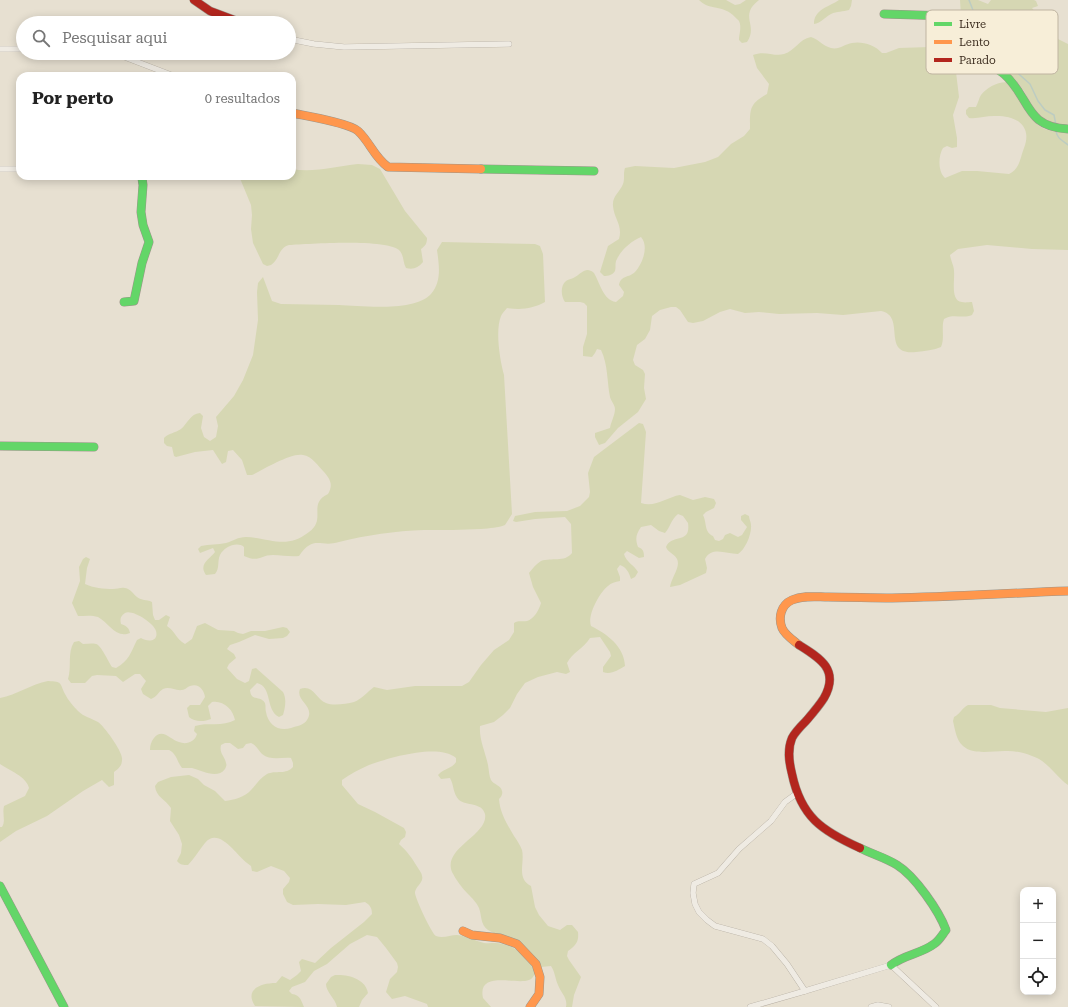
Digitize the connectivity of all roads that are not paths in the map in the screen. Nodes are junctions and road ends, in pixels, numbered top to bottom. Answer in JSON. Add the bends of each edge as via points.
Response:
{"nodes":[{"id":1,"x":194,"y":0,"type":"edge"},
{"id":2,"x":884,"y":14,"type":"dead end"},
{"id":3,"x":926,"y":15,"type":"edge"},
{"id":4,"x":221,"y":16,"type":"edge"},
{"id":5,"x":296,"y":40,"type":"edge"},
{"id":6,"x":509,"y":44,"type":"dead end"},
{"id":7,"x":0,"y":48,"type":"edge"},
{"id":8,"x":16,"y":49,"type":"edge"},
{"id":9,"x":132,"y":60,"type":"edge"},
{"id":10,"x":164,"y":72,"type":"edge"},
{"id":11,"x":1004,"y":74,"type":"edge"},
{"id":12,"x":296,"y":114,"type":"edge"},
{"id":13,"x":1068,"y":129,"type":"edge"},
{"id":14,"x":0,"y":169,"type":"edge"},
{"id":15,"x":16,"y":169,"type":"edge"},
{"id":16,"x":594,"y":171,"type":"dead end"},
{"id":17,"x":142,"y":180,"type":"edge"},
{"id":18,"x":124,"y":302,"type":"dead end"},
{"id":19,"x":0,"y":446,"type":"edge"},
{"id":20,"x":94,"y":447,"type":"dead end"},
{"id":21,"x":1068,"y":591,"type":"edge"},
{"id":22,"x":796,"y":794,"type":"junction"},
{"id":23,"x":0,"y":886,"type":"edge"},
{"id":24,"x":463,"y":931,"type":"dead end"},
{"id":25,"x":890,"y":965,"type":"junction"},
{"id":26,"x":805,"y":992,"type":"junction"},
{"id":27,"x":62,"y":1006,"type":"edge"},
{"id":28,"x":888,"y":1006,"type":"edge"},
{"id":29,"x":530,"y":1007,"type":"edge"},
{"id":30,"x":750,"y":1007,"type":"edge"},
{"id":31,"x":871,"y":1007,"type":"edge"},
{"id":32,"x":936,"y":1007,"type":"edge"}],
"edges":[{"from":1,"to":4,"type":"street","via":[[209,12]]},
{"from":2,"to":3,"type":"street"},
{"from":5,"to":6,"type":"street","via":[[344,47]]},
{"from":7,"to":8,"type":"street"},
{"from":9,"to":10,"type":"street"},
{"from":11,"to":13,"type":"street","via":[[1018,88],[1035,118],[1044,125]]},
{"from":12,"to":16,"type":"street","via":[[354,127],[360,131],[376,158],[388,167]]},
{"from":14,"to":15,"type":"street"},
{"from":17,"to":18,"type":"street","via":[[141,212],[149,242],[134,301]]},
{"from":19,"to":20,"type":"street"},
{"from":21,"to":22,"type":"street","via":[[892,598],[822,597],[797,598],[790,601],[782,609],[780,616],[784,633],[791,640],[819,656],[829,670],[830,683],[826,694],[793,736],[790,744],[788,760]]},
{"from":22,"to":25,"type":"street","via":[[815,823],[838,839],[901,867],[918,885],[944,923],[946,930],[941,940],[933,946],[900,957]]},
{"from":22,"to":26,"type":"street","via":[[785,802],[771,821],[739,849],[718,873],[694,884],[693,893],[699,912],[715,926],[763,938],[787,964]]},
{"from":23,"to":27,"type":"street"},
{"from":24,"to":29,"type":"street","via":[[517,944],[536,964],[540,977],[539,994]]},
{"from":25,"to":26,"type":"street"},
{"from":25,"to":32,"type":"street"},
{"from":26,"to":30,"type":"street"},
{"from":28,"to":31,"type":"street"}]}
